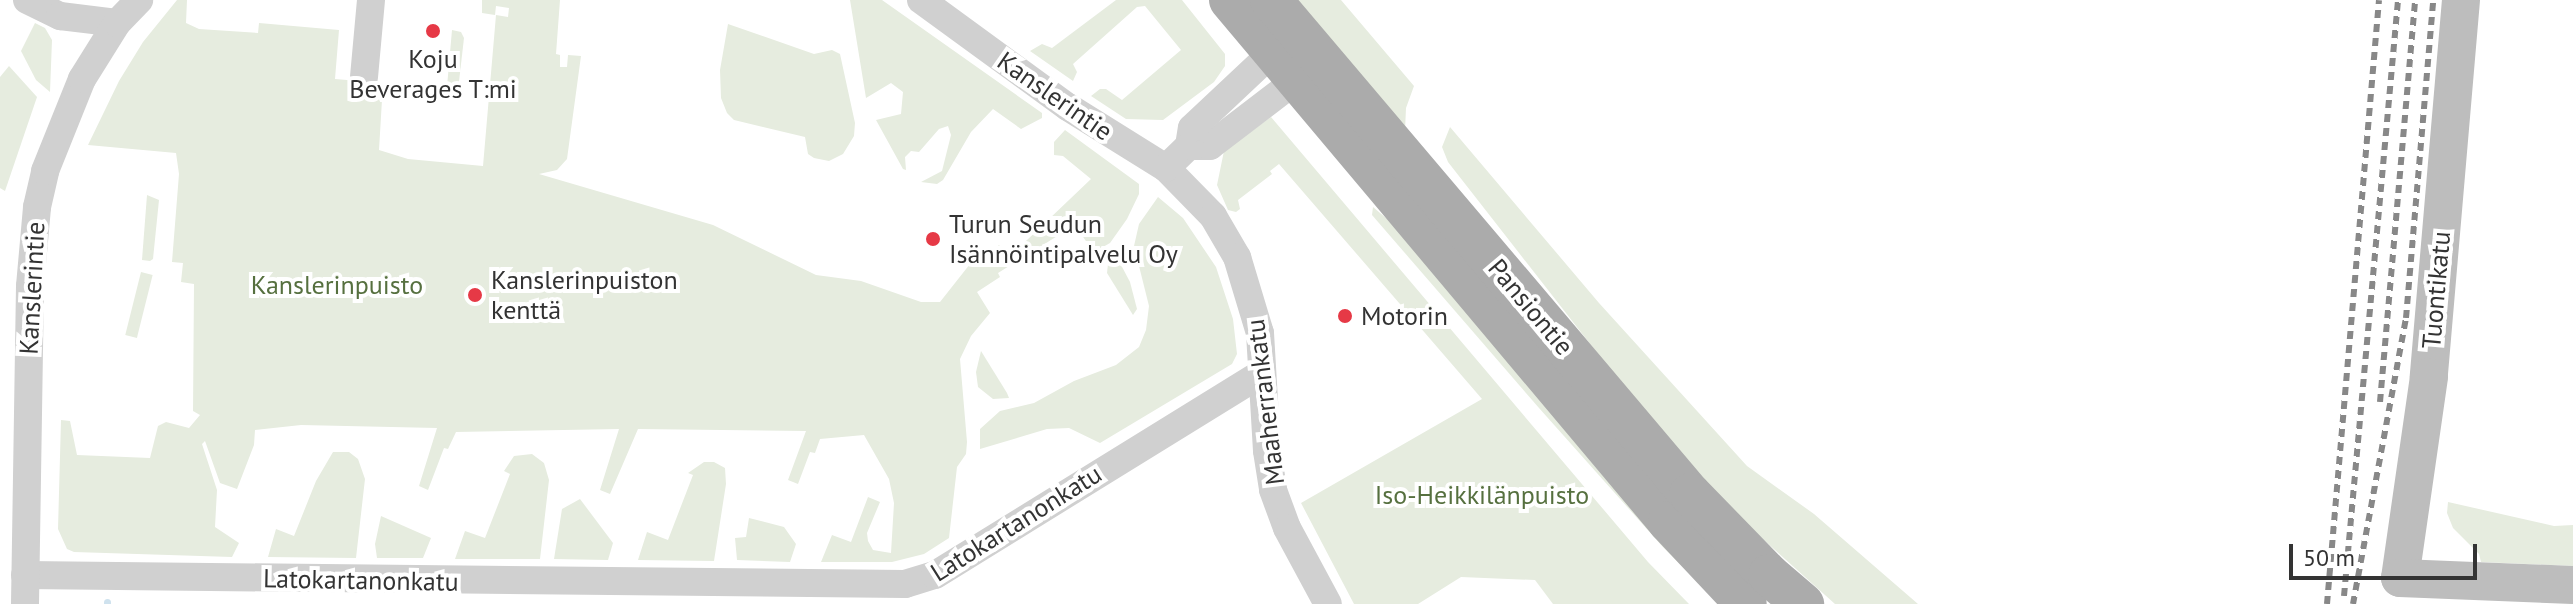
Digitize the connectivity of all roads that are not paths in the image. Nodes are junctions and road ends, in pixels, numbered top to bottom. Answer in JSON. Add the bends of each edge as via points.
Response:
{"nodes":[{"id":1,"x":27,"y":0,"type":"edge"},
{"id":2,"x":97,"y":0,"type":"edge"},
{"id":3,"x":139,"y":0,"type":"edge"},
{"id":4,"x":371,"y":0,"type":"edge"},
{"id":5,"x":921,"y":0,"type":"edge"},
{"id":6,"x":1230,"y":0,"type":"edge"},
{"id":7,"x":1271,"y":0,"type":"edge"},
{"id":8,"x":2461,"y":0,"type":"edge"},
{"id":9,"x":117,"y":23,"type":"junction"},
{"id":10,"x":1295,"y":58,"type":"junction"},
{"id":11,"x":364,"y":77,"type":"dead end"},
{"id":12,"x":1166,"y":168,"type":"junction"},
{"id":13,"x":1262,"y":373,"type":"junction"},
{"id":14,"x":25,"y":575,"type":"junction"},
{"id":15,"x":2573,"y":585,"type":"edge"},
{"id":16,"x":25,"y":604,"type":"edge"},
{"id":17,"x":1328,"y":604,"type":"edge"},
{"id":18,"x":1746,"y":604,"type":"edge"},
{"id":19,"x":1803,"y":604,"type":"edge"}],
"edges":[{"from":1,"to":9,"type":"street","via":[[60,16]]},
{"from":2,"to":9,"type":"street"},
{"from":3,"to":9,"type":"street","name":"Kanslerintie"},
{"from":4,"to":11,"type":"street"},
{"from":5,"to":12,"type":"street","name":"Kanslerintie","via":[[1068,107]]},
{"from":6,"to":10,"type":"main road","name":"Pansiontie"},
{"from":7,"to":10,"type":"main road","name":"Pansiontie"},
{"from":8,"to":15,"type":"street","name":"Tuontikatu","via":[[2429,377],[2400,578]]},
{"from":9,"to":14,"type":"street","name":"Kanslerintie","via":[[82,79],[45,171],[37,207],[30,286]]},
{"from":10,"to":12,"type":"street","via":[[1192,128],[1189,146]]},
{"from":10,"to":18,"type":"main road","name":"Pansiontie","via":[[1669,522]]},
{"from":10,"to":19,"type":"main road","name":"Pansiontie","via":[[1690,494]]},
{"from":12,"to":13,"type":"street","name":"Maaherrankatu","via":[[1213,216],[1237,257],[1260,333]]},
{"from":13,"to":14,"type":"street","name":"Latokartanonkatu","via":[[935,575],[905,584]]},
{"from":13,"to":17,"type":"street","name":"Maaherrankatu","via":[[1273,490]]},
{"from":14,"to":16,"type":"street","name":"Kanslerintie"}]}
